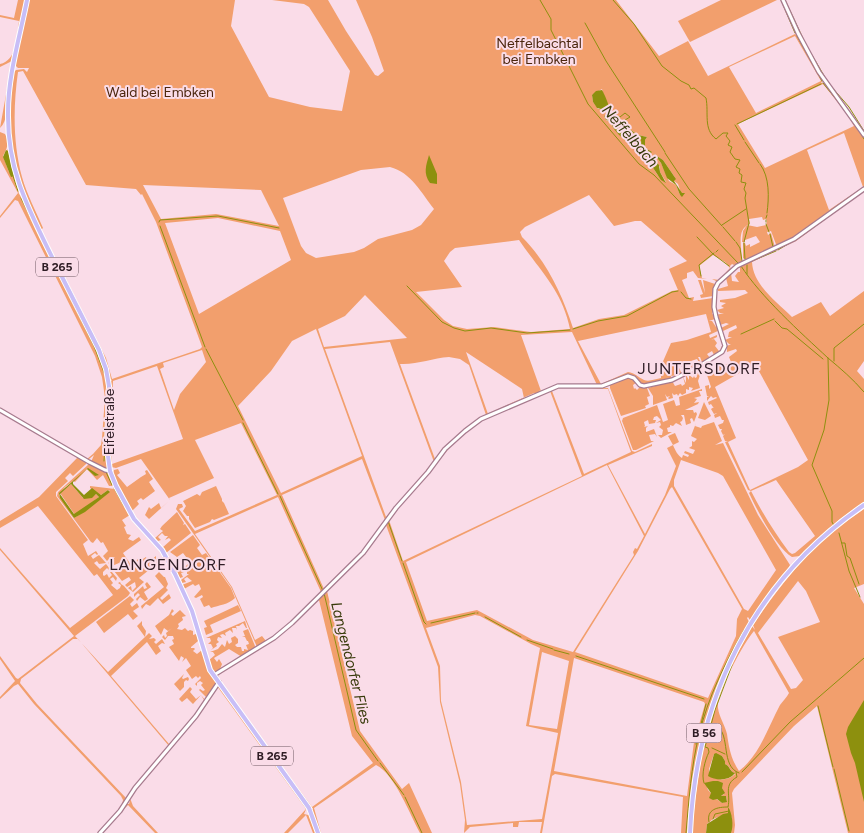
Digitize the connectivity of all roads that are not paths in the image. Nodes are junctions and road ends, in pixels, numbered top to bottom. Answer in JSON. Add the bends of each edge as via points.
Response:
{"nodes":[{"id":1,"x":27,"y":0,"type":"edge"},
{"id":2,"x":783,"y":0,"type":"edge"},
{"id":3,"x":864,"y":135,"type":"edge"},
{"id":4,"x":864,"y":189,"type":"edge"},
{"id":5,"x":0,"y":410,"type":"edge"},
{"id":6,"x":110,"y":471,"type":"junction"},
{"id":7,"x":864,"y":505,"type":"edge"},
{"id":8,"x":214,"y":676,"type":"junction"},
{"id":9,"x":219,"y":682,"type":"junction"},
{"id":10,"x":100,"y":833,"type":"edge"},
{"id":11,"x":318,"y":833,"type":"edge"},
{"id":12,"x":690,"y":833,"type":"edge"}],
"edges":[{"from":1,"to":6,"type":"main road","name":"Eifelstraße","number":"B 265","via":[[9,92],[8,132],[13,165],[24,200],[106,369],[110,392],[107,448]]},
{"from":2,"to":3,"type":"street","via":[[823,79]]},
{"from":4,"to":8,"type":"street","via":[[794,239],[735,268],[716,286],[715,315],[725,346],[722,352],[698,367],[674,379],[647,386],[640,385],[630,376],[596,387],[556,387],[486,416],[469,427],[400,503],[363,553],[292,623]]},
{"from":5,"to":6,"type":"street"},
{"from":6,"to":8,"type":"main road","name":"Eifelstraße","number":"B 265","via":[[126,506],[162,550],[175,574]]},
{"from":7,"to":12,"type":"main road","number":"B 56","via":[[820,540],[785,575],[751,623],[724,674],[707,722],[696,772]]},
{"from":8,"to":9,"type":"main road","number":"B 265"},
{"from":9,"to":10,"type":"street","via":[[196,716]]},
{"from":9,"to":11,"type":"main road","number":"B 265","via":[[309,808]]}]}
